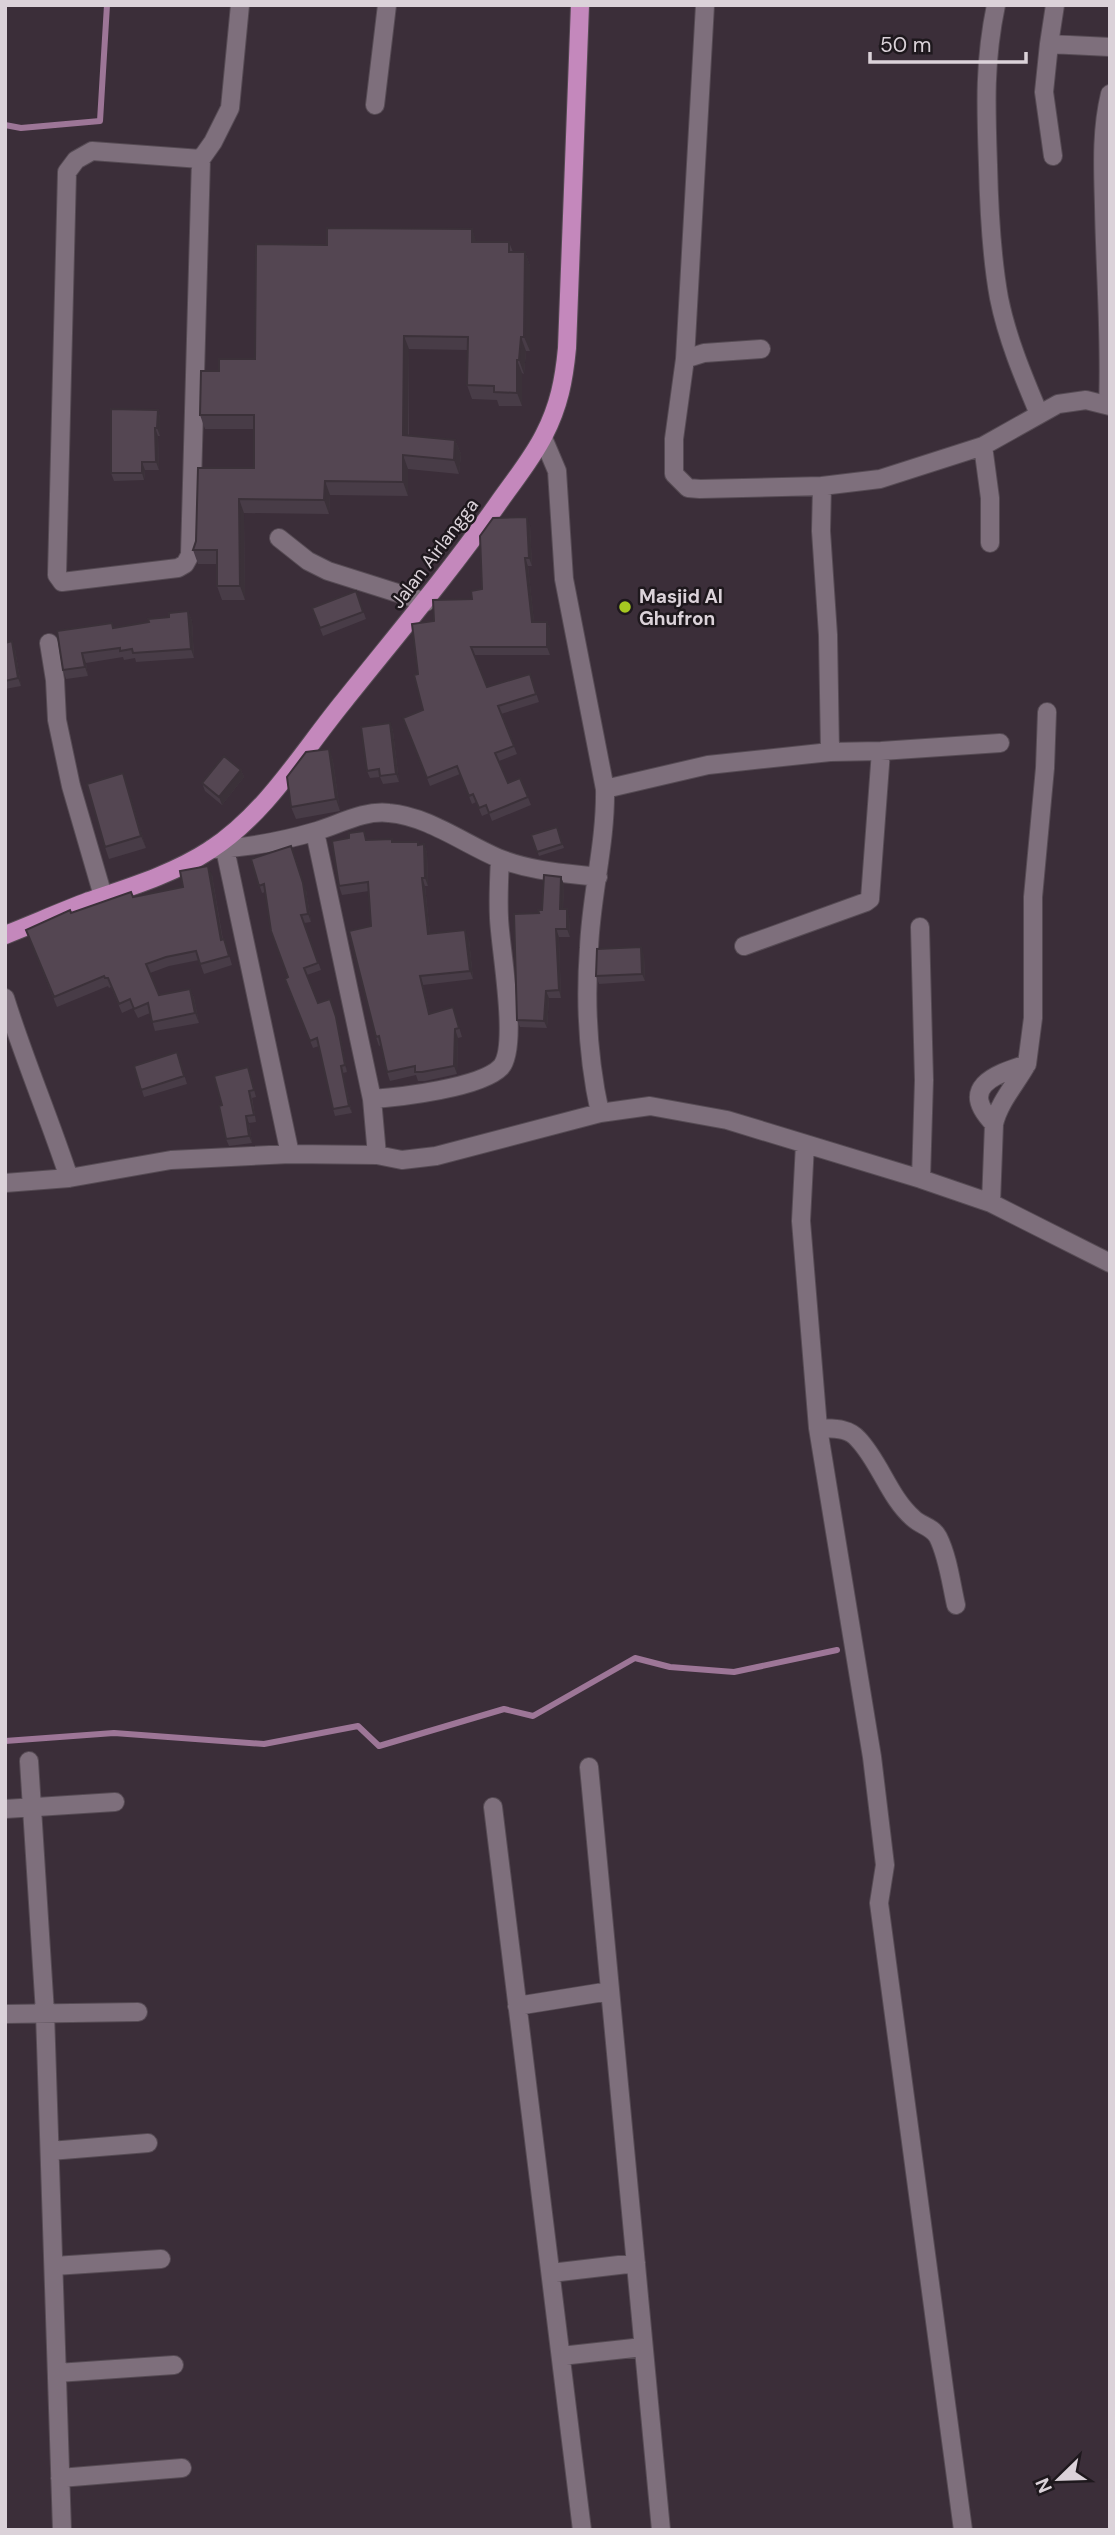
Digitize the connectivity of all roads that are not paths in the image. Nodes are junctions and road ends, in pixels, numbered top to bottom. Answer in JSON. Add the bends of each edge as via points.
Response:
{"nodes":[{"id":1,"x":240,"y":5,"type":"edge"},
{"id":2,"x":387,"y":5,"type":"edge"},
{"id":3,"x":580,"y":5,"type":"edge"},
{"id":4,"x":705,"y":5,"type":"edge"},
{"id":5,"x":996,"y":5,"type":"edge"},
{"id":6,"x":1055,"y":5,"type":"edge"},
{"id":7,"x":1049,"y":44,"type":"junction"},
{"id":8,"x":1110,"y":47,"type":"edge"},
{"id":9,"x":1110,"y":94,"type":"edge"},
{"id":10,"x":375,"y":105,"type":"dead end"},
{"id":11,"x":1053,"y":156,"type":"dead end"},
{"id":12,"x":201,"y":159,"type":"junction"},
{"id":13,"x":761,"y":349,"type":"dead end"},
{"id":14,"x":684,"y":359,"type":"junction"},
{"id":15,"x":1109,"y":405,"type":"edge"},
{"id":16,"x":1039,"y":414,"type":"junction"},
{"id":17,"x":543,"y":438,"type":"junction"},
{"id":18,"x":983,"y":446,"type":"junction"},
{"id":19,"x":822,"y":486,"type":"junction"},
{"id":20,"x":279,"y":538,"type":"dead end"},
{"id":21,"x":990,"y":542,"type":"dead end"},
{"id":22,"x":426,"y":602,"type":"junction"},
{"id":23,"x":49,"y":643,"type":"dead end"},
{"id":24,"x":1047,"y":712,"type":"dead end"},
{"id":25,"x":1000,"y":743,"type":"dead end"},
{"id":26,"x":881,"y":751,"type":"junction"},
{"id":27,"x":830,"y":752,"type":"junction"},
{"id":28,"x":605,"y":789,"type":"junction"},
{"id":29,"x":315,"y":832,"type":"junction"},
{"id":30,"x":218,"y":849,"type":"junction"},
{"id":31,"x":500,"y":859,"type":"junction"},
{"id":32,"x":598,"y":877,"type":"junction"},
{"id":33,"x":103,"y":896,"type":"junction"},
{"id":34,"x":920,"y":927,"type":"dead end"},
{"id":35,"x":5,"y":935,"type":"edge"},
{"id":36,"x":744,"y":946,"type":"dead end"},
{"id":37,"x":5,"y":998,"type":"edge"},
{"id":38,"x":1027,"y":1064,"type":"junction"},
{"id":39,"x":372,"y":1099,"type":"junction"},
{"id":40,"x":600,"y":1113,"type":"junction"},
{"id":41,"x":994,"y":1124,"type":"junction"},
{"id":42,"x":805,"y":1144,"type":"junction"},
{"id":43,"x":290,"y":1154,"type":"junction"},
{"id":44,"x":377,"y":1156,"type":"junction"},
{"id":45,"x":69,"y":1178,"type":"junction"},
{"id":46,"x":921,"y":1179,"type":"junction"},
{"id":47,"x":5,"y":1183,"type":"edge"},
{"id":48,"x":991,"y":1203,"type":"junction"},
{"id":49,"x":1110,"y":1263,"type":"edge"},
{"id":50,"x":818,"y":1428,"type":"junction"},
{"id":51,"x":956,"y":1605,"type":"dead end"},
{"id":52,"x":29,"y":1761,"type":"dead end"},
{"id":53,"x":589,"y":1767,"type":"dead end"},
{"id":54,"x":115,"y":1802,"type":"dead end"},
{"id":55,"x":493,"y":1807,"type":"dead end"},
{"id":56,"x":5,"y":1809,"type":"edge"},
{"id":57,"x":32,"y":1809,"type":"junction"},
{"id":58,"x":610,"y":1991,"type":"junction"},
{"id":59,"x":517,"y":2006,"type":"junction"},
{"id":60,"x":138,"y":2012,"type":"dead end"},
{"id":61,"x":45,"y":2013,"type":"junction"},
{"id":62,"x":5,"y":2014,"type":"edge"},
{"id":63,"x":148,"y":2143,"type":"dead end"},
{"id":64,"x":50,"y":2151,"type":"junction"},
{"id":65,"x":161,"y":2259,"type":"dead end"},
{"id":66,"x":635,"y":2263,"type":"junction"},
{"id":67,"x":54,"y":2266,"type":"junction"},
{"id":68,"x":551,"y":2273,"type":"junction"},
{"id":69,"x":643,"y":2347,"type":"junction"},
{"id":70,"x":561,"y":2356,"type":"junction"},
{"id":71,"x":174,"y":2365,"type":"dead end"},
{"id":72,"x":57,"y":2373,"type":"junction"},
{"id":73,"x":181,"y":2468,"type":"dead end"},
{"id":74,"x":61,"y":2478,"type":"junction"},
{"id":75,"x":62,"y":2530,"type":"edge"},
{"id":76,"x":582,"y":2530,"type":"edge"},
{"id":77,"x":660,"y":2530,"type":"edge"},
{"id":78,"x":963,"y":2530,"type":"edge"}],
"edges":[{"from":1,"to":12,"type":"street","via":[[230,108]]},
{"from":2,"to":10,"type":"street"},
{"from":3,"to":17,"type":"main road","name":"Jalan Airlangga","via":[[567,348],[563,385]]},
{"from":4,"to":14,"type":"street"},
{"from":5,"to":16,"type":"street","via":[[986,67],[990,215],[999,298],[1014,354]]},
{"from":6,"to":7,"type":"street"},
{"from":7,"to":8,"type":"street"},
{"from":7,"to":11,"type":"street","via":[[1044,92]]},
{"from":9,"to":15,"type":"street","via":[[1103,163]]},
{"from":12,"to":12,"type":"street","via":[[188,560],[178,568],[62,582],[57,575],[67,172],[92,151]]},
{"from":13,"to":14,"type":"street"},
{"from":14,"to":19,"type":"street","via":[[672,463],[680,482],[700,489]]},
{"from":15,"to":16,"type":"street","via":[[1076,400]]},
{"from":16,"to":18,"type":"street"},
{"from":17,"to":22,"type":"main road","name":"Jalan Airlangga"},
{"from":17,"to":28,"type":"street","via":[[557,471],[564,579]]},
{"from":18,"to":19,"type":"street","via":[[880,479]]},
{"from":18,"to":21,"type":"street"},
{"from":19,"to":27,"type":"street"},
{"from":20,"to":22,"type":"street","via":[[328,571]]},
{"from":22,"to":30,"type":"main road","name":"Jalan Airlangga","via":[[288,775]]},
{"from":23,"to":33,"type":"street","via":[[57,720],[71,786]]},
{"from":24,"to":38,"type":"street"},
{"from":25,"to":26,"type":"street"},
{"from":26,"to":27,"type":"street"},
{"from":26,"to":36,"type":"street","via":[[870,899]]},
{"from":27,"to":28,"type":"street","via":[[708,765]]},
{"from":28,"to":32,"type":"street"},
{"from":29,"to":30,"type":"street"},
{"from":29,"to":31,"type":"street","via":[[372,812],[392,813],[442,830]]},
{"from":29,"to":39,"type":"street"},
{"from":30,"to":33,"type":"main road","name":"Jalan Airlangga"},
{"from":30,"to":43,"type":"street"},
{"from":31,"to":32,"type":"street","via":[[537,870]]},
{"from":31,"to":39,"type":"street","via":[[499,918],[509,1033],[505,1059],[490,1073],[461,1084],[421,1095]]},
{"from":32,"to":40,"type":"street","via":[[589,947],[588,1013]]},
{"from":33,"to":35,"type":"main road","name":"Jalan Airlangga"},
{"from":34,"to":46,"type":"street"},
{"from":37,"to":45,"type":"street"},
{"from":38,"to":41,"type":"street","via":[[999,1107]]},
{"from":38,"to":41,"type":"street","via":[[996,1076],[981,1089],[978,1104]]},
{"from":39,"to":44,"type":"street"},
{"from":40,"to":42,"type":"street","via":[[650,1106],[727,1120]]},
{"from":40,"to":44,"type":"street","via":[[436,1156],[402,1160]]},
{"from":41,"to":48,"type":"street"},
{"from":42,"to":46,"type":"street"},
{"from":42,"to":50,"type":"street","via":[[801,1221]]},
{"from":43,"to":44,"type":"street"},
{"from":43,"to":45,"type":"street","via":[[171,1160]]},
{"from":45,"to":47,"type":"street"},
{"from":46,"to":48,"type":"street"},
{"from":48,"to":49,"type":"street"},
{"from":50,"to":51,"type":"street","via":[[845,1430],[858,1438],[914,1520],[930,1527],[945,1555]]},
{"from":50,"to":78,"type":"street","via":[[872,1757],[885,1865],[879,1903]]},
{"from":52,"to":57,"type":"street"},
{"from":53,"to":58,"type":"street"},
{"from":54,"to":57,"type":"street"},
{"from":55,"to":59,"type":"street"},
{"from":56,"to":57,"type":"street"},
{"from":57,"to":61,"type":"street"},
{"from":58,"to":59,"type":"street"},
{"from":58,"to":66,"type":"street"},
{"from":59,"to":68,"type":"street"},
{"from":60,"to":61,"type":"street"},
{"from":61,"to":62,"type":"street"},
{"from":61,"to":64,"type":"street"},
{"from":63,"to":64,"type":"street"},
{"from":64,"to":67,"type":"street"},
{"from":65,"to":67,"type":"street"},
{"from":66,"to":68,"type":"street"},
{"from":66,"to":69,"type":"street"},
{"from":67,"to":72,"type":"street"},
{"from":68,"to":70,"type":"street"},
{"from":69,"to":70,"type":"street"},
{"from":69,"to":77,"type":"street"},
{"from":70,"to":76,"type":"street"},
{"from":71,"to":72,"type":"street"},
{"from":72,"to":74,"type":"street"},
{"from":73,"to":74,"type":"street"},
{"from":74,"to":75,"type":"street"}]}
